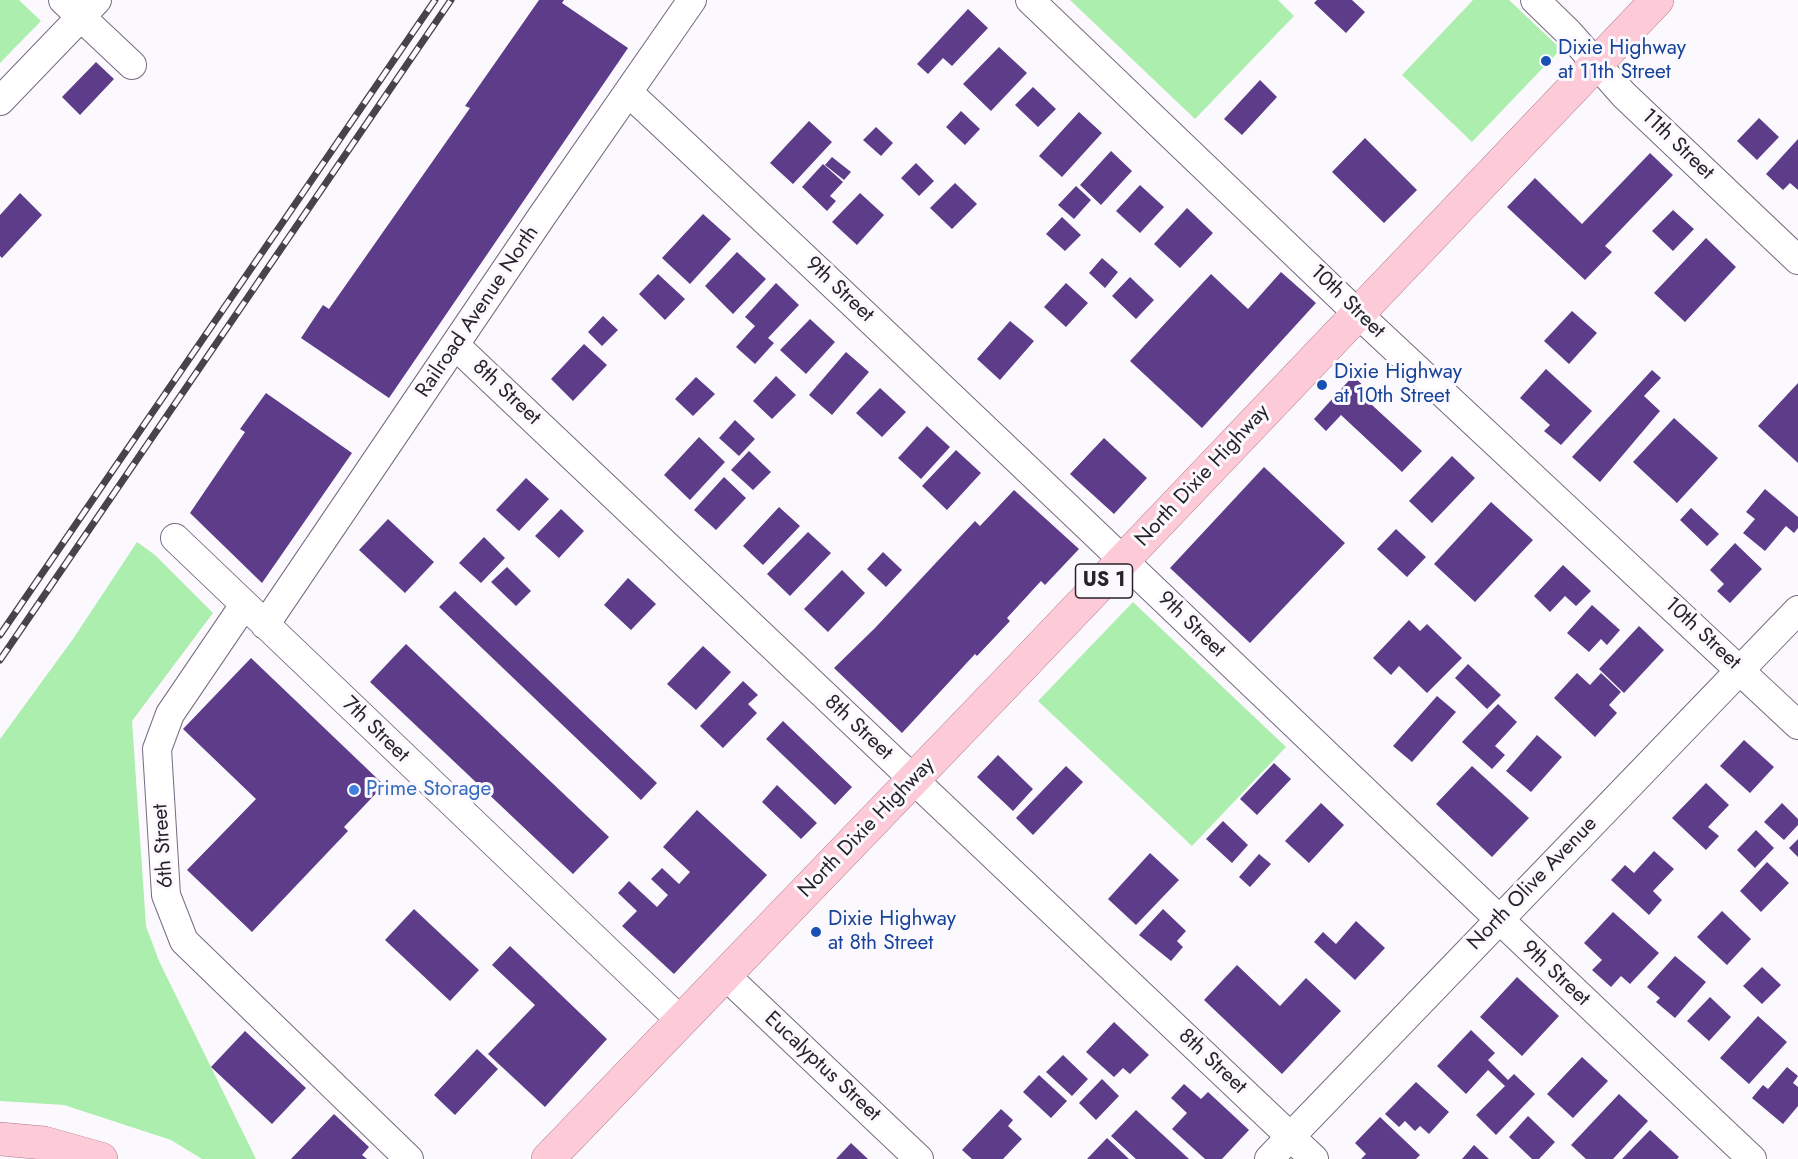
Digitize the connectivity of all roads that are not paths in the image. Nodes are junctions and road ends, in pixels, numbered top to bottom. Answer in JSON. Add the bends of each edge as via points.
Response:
{"nodes":[{"id":1,"x":693,"y":0,"type":"edge"},
{"id":2,"x":1030,"y":0,"type":"edge"},
{"id":3,"x":1536,"y":0,"type":"edge"},
{"id":4,"x":1657,"y":0,"type":"edge"},
{"id":5,"x":80,"y":6,"type":"edge"},
{"id":6,"x":1596,"y":64,"type":"junction"},
{"id":7,"x":132,"y":65,"type":"dead end"},
{"id":8,"x":629,"y":93,"type":"junction"},
{"id":9,"x":0,"y":101,"type":"edge"},
{"id":10,"x":1798,"y":260,"type":"edge"},
{"id":11,"x":1357,"y":313,"type":"junction"},
{"id":12,"x":456,"y":346,"type":"junction"},
{"id":13,"x":175,"y":538,"type":"dead end"},
{"id":14,"x":1124,"y":559,"type":"junction"},
{"id":15,"x":244,"y":605,"type":"junction"},
{"id":16,"x":1798,"y":610,"type":"edge"},
{"id":17,"x":265,"y":624,"type":"junction"},
{"id":18,"x":1740,"y":670,"type":"junction"},
{"id":19,"x":1798,"y":725,"type":"edge"},
{"id":20,"x":913,"y":780,"type":"junction"},
{"id":21,"x":1498,"y":921,"type":"junction"},
{"id":22,"x":725,"y":975,"type":"junction"},
{"id":23,"x":681,"y":1021,"type":"junction"},
{"id":24,"x":1290,"y":1137,"type":"junction"},
{"id":25,"x":0,"y":1139,"type":"edge"},
{"id":26,"x":101,"y":1159,"type":"edge"},
{"id":27,"x":409,"y":1159,"type":"edge"},
{"id":28,"x":548,"y":1159,"type":"edge"},
{"id":29,"x":919,"y":1159,"type":"edge"},
{"id":30,"x":1269,"y":1159,"type":"edge"},
{"id":31,"x":1314,"y":1159,"type":"edge"},
{"id":32,"x":1752,"y":1159,"type":"edge"}],
"edges":[{"from":1,"to":8,"type":"street","name":"Railroad Avenue North"},
{"from":2,"to":11,"type":"street","name":"10th Street"},
{"from":3,"to":6,"type":"street","name":"11th Street"},
{"from":4,"to":6,"type":"main road","name":"North Dixie Highway","number":"US 1"},
{"from":5,"to":7,"type":"street"},
{"from":5,"to":9,"type":"street"},
{"from":6,"to":10,"type":"street","name":"11th Street"},
{"from":6,"to":11,"type":"main road","name":"North Dixie Highway","number":"US 1"},
{"from":8,"to":12,"type":"street","name":"Railroad Avenue North"},
{"from":8,"to":14,"type":"street","name":"9th Street"},
{"from":11,"to":14,"type":"main road","name":"North Dixie Highway","number":"US 1"},
{"from":11,"to":18,"type":"street","name":"10th Street"},
{"from":12,"to":17,"type":"street","name":"Railroad Avenue North"},
{"from":12,"to":20,"type":"street","name":"8th Street"},
{"from":13,"to":15,"type":"street","name":"7th Street"},
{"from":14,"to":20,"type":"main road","name":"North Dixie Highway","number":"US 1"},
{"from":14,"to":21,"type":"street","name":"9th Street"},
{"from":15,"to":17,"type":"street","name":"7th Street"},
{"from":15,"to":27,"type":"street","name":"6th Street","via":[[170,714],[157,749],[166,895],[184,941]]},
{"from":16,"to":18,"type":"street","name":"North Olive Avenue"},
{"from":17,"to":23,"type":"street","name":"7th Street"},
{"from":18,"to":19,"type":"street","name":"10th Street"},
{"from":18,"to":21,"type":"street","name":"North Olive Avenue"},
{"from":20,"to":22,"type":"main road","name":"North Dixie Highway","number":"US 1"},
{"from":20,"to":24,"type":"street","name":"8th Street"},
{"from":21,"to":24,"type":"street","name":"North Olive Avenue"},
{"from":21,"to":32,"type":"street","name":"9th Street"},
{"from":22,"to":23,"type":"main road","name":"North Dixie Highway","number":"US 1"},
{"from":22,"to":29,"type":"street","name":"Eucalyptus Street"},
{"from":23,"to":28,"type":"main road","name":"North Dixie Highway","number":"US 1"},
{"from":24,"to":30,"type":"street","name":"North Olive Avenue"},
{"from":24,"to":31,"type":"street","name":"8th Street"},
{"from":25,"to":26,"type":"main road","via":[[44,1143]]}]}
